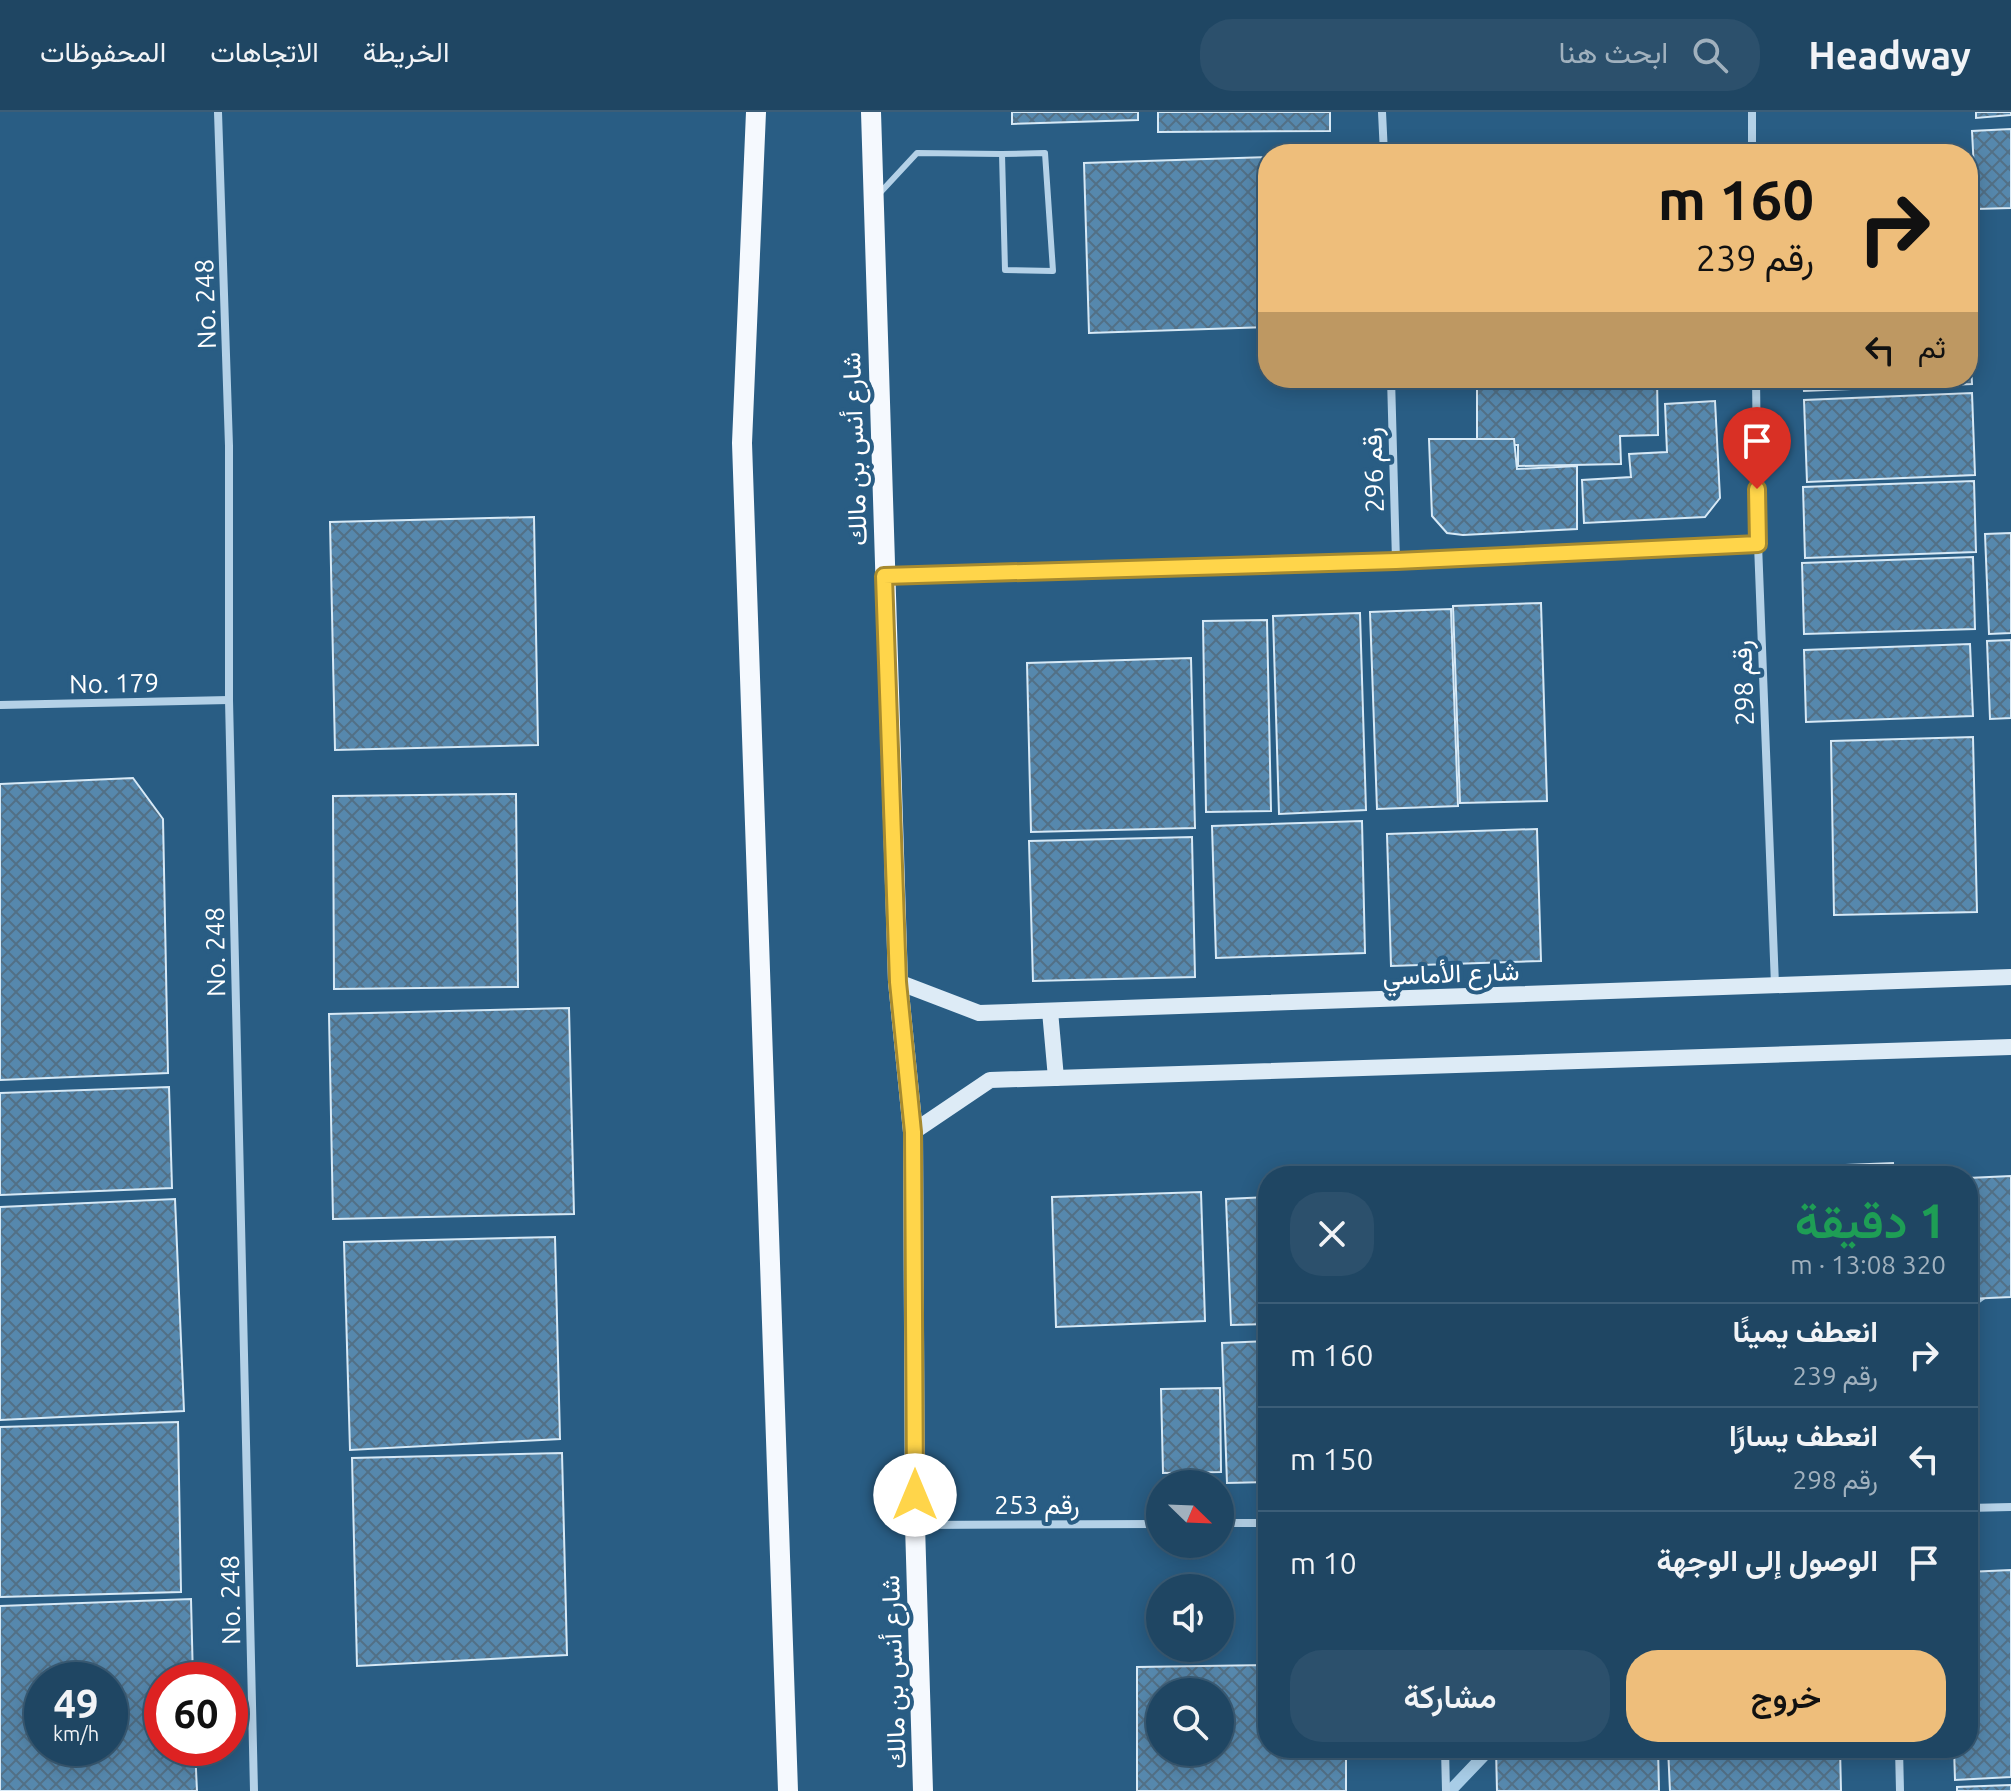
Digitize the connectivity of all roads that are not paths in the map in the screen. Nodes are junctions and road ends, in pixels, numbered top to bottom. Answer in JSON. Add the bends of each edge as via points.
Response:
{"nodes":[{"id":1,"x":218,"y":112,"type":"edge"},
{"id":2,"x":756,"y":112,"type":"edge"},
{"id":3,"x":871,"y":112,"type":"edge"},
{"id":4,"x":1382,"y":112,"type":"edge"},
{"id":5,"x":1752,"y":112,"type":"edge"},
{"id":6,"x":1384,"y":144,"type":"edge"},
{"id":7,"x":1752,"y":144,"type":"edge"},
{"id":8,"x":1002,"y":154,"type":"junction"},
{"id":9,"x":873,"y":201,"type":"junction"},
{"id":10,"x":1391,"y":388,"type":"edge"},
{"id":11,"x":1756,"y":388,"type":"edge"},
{"id":12,"x":1758,"y":544,"type":"junction"},
{"id":13,"x":1396,"y":561,"type":"junction"},
{"id":14,"x":884,"y":576,"type":"junction"},
{"id":15,"x":229,"y":700,"type":"junction"},
{"id":16,"x":0,"y":705,"type":"edge"},
{"id":17,"x":2011,"y":977,"type":"edge"},
{"id":18,"x":898,"y":982,"type":"junction"},
{"id":19,"x":1775,"y":986,"type":"junction"},
{"id":20,"x":1050,"y":1011,"type":"junction"},
{"id":21,"x":2011,"y":1047,"type":"edge"},
{"id":22,"x":1056,"y":1078,"type":"junction"},
{"id":23,"x":913,"y":1132,"type":"junction"},
{"id":24,"x":2011,"y":1507,"type":"edge"},
{"id":25,"x":1978,"y":1508,"type":"edge"},
{"id":26,"x":1234,"y":1523,"type":"edge"},
{"id":27,"x":1258,"y":1523,"type":"edge"},
{"id":28,"x":1146,"y":1524,"type":"edge"},
{"id":29,"x":915,"y":1525,"type":"junction"},
{"id":30,"x":1445,"y":1758,"type":"edge"},
{"id":31,"x":1899,"y":1758,"type":"edge"},
{"id":32,"x":254,"y":1791,"type":"edge"},
{"id":33,"x":788,"y":1791,"type":"edge"},
{"id":34,"x":923,"y":1791,"type":"edge"},
{"id":35,"x":1446,"y":1791,"type":"edge"},
{"id":36,"x":1900,"y":1791,"type":"edge"}],
"edges":[{"from":1,"to":15,"type":"street","name":"No. 248","via":[[229,446]]},
{"from":2,"to":33,"type":"main road","via":[[742,443]]},
{"from":3,"to":9,"type":"main road","name":"شارع أنس بن مالك"},
{"from":4,"to":6,"type":"street"},
{"from":5,"to":7,"type":"street"},
{"from":8,"to":8,"type":"lane","via":[[1005,270],[1053,271],[1045,153]]},
{"from":8,"to":9,"type":"lane","via":[[917,153]]},
{"from":9,"to":14,"type":"main road","name":"شارع أنس بن مالك"},
{"from":10,"to":13,"type":"street","name":"رقم 296"},
{"from":11,"to":12,"type":"street","name":"رقم 298"},
{"from":12,"to":13,"type":"street"},
{"from":12,"to":19,"type":"street","name":"رقم 298"},
{"from":13,"to":14,"type":"street"},
{"from":14,"to":18,"type":"main road","name":"شارع أنس بن مالك"},
{"from":15,"to":16,"type":"street","name":"No. 179"},
{"from":15,"to":32,"type":"street","name":"No. 248"},
{"from":17,"to":19,"type":"street","name":"شارع الأماسي"},
{"from":18,"to":20,"type":"street","name":"شارع الأماسي","via":[[979,1013]]},
{"from":18,"to":23,"type":"main road","name":"شارع أنس بن مالك"},
{"from":19,"to":20,"type":"street","name":"شارع الأماسي"},
{"from":20,"to":22,"type":"street"},
{"from":21,"to":22,"type":"street"},
{"from":22,"to":23,"type":"street","via":[[990,1080]]},
{"from":23,"to":29,"type":"main road","name":"شارع أنس بن مالك"},
{"from":24,"to":25,"type":"street"},
{"from":26,"to":27,"type":"street"},
{"from":28,"to":29,"type":"street","name":"رقم 253"},
{"from":29,"to":34,"type":"main road","name":"شارع أنس بن مالك"},
{"from":30,"to":35,"type":"street"},
{"from":31,"to":36,"type":"street"}]}
